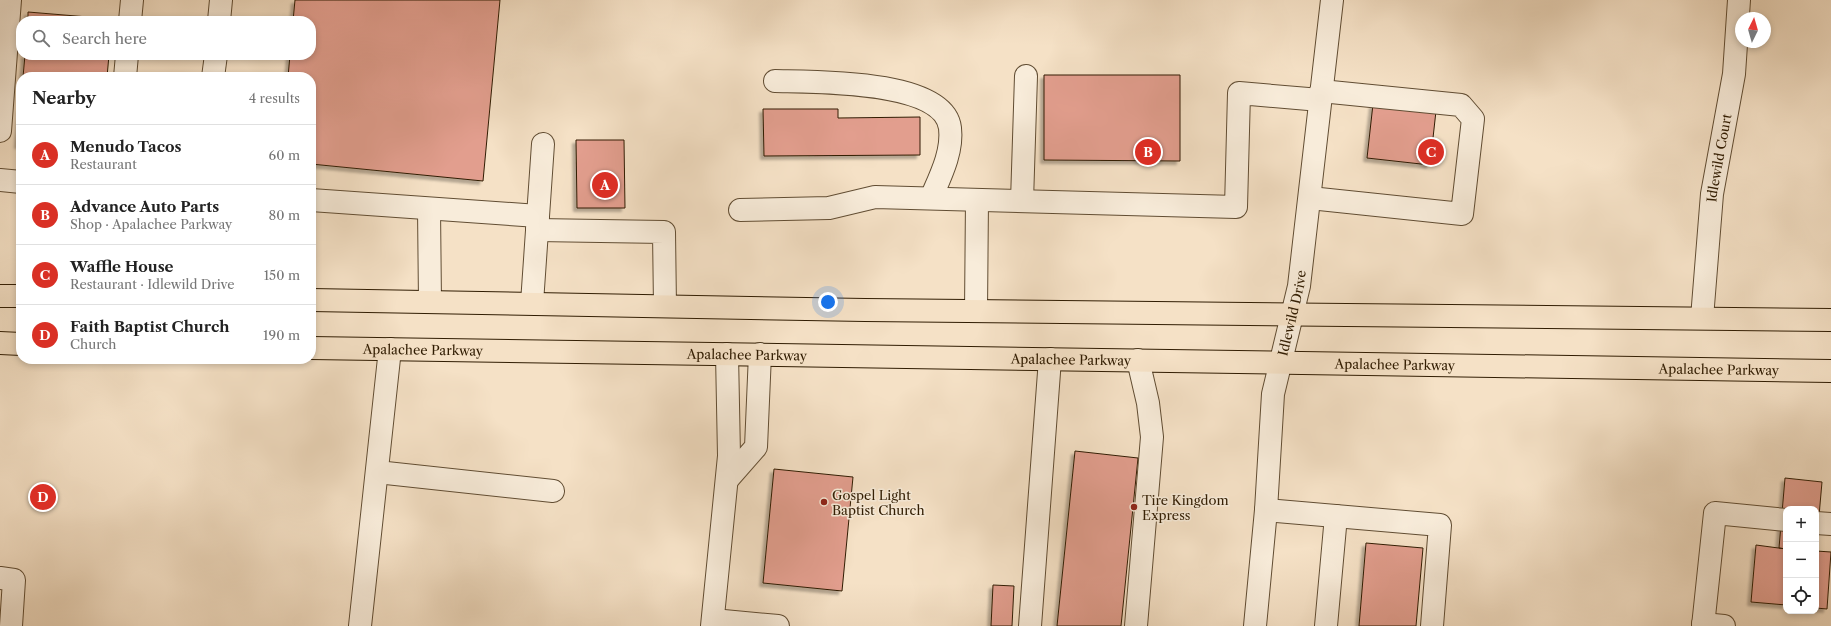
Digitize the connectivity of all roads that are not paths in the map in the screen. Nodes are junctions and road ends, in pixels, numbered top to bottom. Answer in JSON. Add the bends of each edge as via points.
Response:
{"nodes":[{"id":1,"x":10,"y":0,"type":"edge"},
{"id":2,"x":132,"y":0,"type":"edge"},
{"id":3,"x":221,"y":0,"type":"edge"},
{"id":4,"x":1332,"y":0,"type":"edge"},
{"id":5,"x":1739,"y":0,"type":"edge"},
{"id":6,"x":130,"y":16,"type":"edge"},
{"id":7,"x":219,"y":16,"type":"edge"},
{"id":8,"x":127,"y":60,"type":"edge"},
{"id":9,"x":216,"y":60,"type":"edge"},
{"id":10,"x":125,"y":72,"type":"edge"},
{"id":11,"x":214,"y":72,"type":"edge"},
{"id":12,"x":1026,"y":76,"type":"dead end"},
{"id":13,"x":775,"y":81,"type":"dead end"},
{"id":14,"x":1321,"y":96,"type":"junction"},
{"id":15,"x":0,"y":131,"type":"edge"},
{"id":16,"x":543,"y":144,"type":"dead end"},
{"id":17,"x":0,"y":180,"type":"edge"},
{"id":18,"x":16,"y":182,"type":"edge"},
{"id":19,"x":931,"y":198,"type":"junction"},
{"id":20,"x":1310,"y":198,"type":"junction"},
{"id":21,"x":316,"y":200,"type":"edge"},
{"id":22,"x":977,"y":200,"type":"junction"},
{"id":23,"x":1022,"y":201,"type":"junction"},
{"id":24,"x":429,"y":209,"type":"junction"},
{"id":25,"x":740,"y":210,"type":"dead end"},
{"id":26,"x":538,"y":223,"type":"junction"},
{"id":27,"x":0,"y":296,"type":"edge"},
{"id":28,"x":16,"y":296,"type":"edge"},
{"id":29,"x":316,"y":300,"type":"edge"},
{"id":30,"x":430,"y":302,"type":"junction"},
{"id":31,"x":532,"y":303,"type":"junction"},
{"id":32,"x":665,"y":306,"type":"junction"},
{"id":33,"x":976,"y":311,"type":"junction"},
{"id":34,"x":1292,"y":313,"type":"junction"},
{"id":35,"x":1702,"y":318,"type":"junction"},
{"id":36,"x":1831,"y":320,"type":"edge"},
{"id":37,"x":0,"y":344,"type":"edge"},
{"id":38,"x":16,"y":344,"type":"edge"},
{"id":39,"x":316,"y":348,"type":"edge"},
{"id":40,"x":390,"y":349,"type":"junction"},
{"id":41,"x":727,"y":354,"type":"junction"},
{"id":42,"x":760,"y":354,"type":"junction"},
{"id":43,"x":1050,"y":359,"type":"junction"},
{"id":44,"x":1138,"y":360,"type":"junction"},
{"id":45,"x":1280,"y":362,"type":"junction"},
{"id":46,"x":1831,"y":371,"type":"edge"},
{"id":47,"x":377,"y":472,"type":"junction"},
{"id":48,"x":727,"y":480,"type":"junction"},
{"id":49,"x":554,"y":491,"type":"dead end"},
{"id":50,"x":1266,"y":510,"type":"junction"},
{"id":51,"x":1336,"y":516,"type":"junction"},
{"id":52,"x":1783,"y":520,"type":"edge"},
{"id":53,"x":1819,"y":522,"type":"edge"},
{"id":54,"x":1831,"y":524,"type":"edge"},
{"id":55,"x":0,"y":578,"type":"edge"},
{"id":56,"x":713,"y":623,"type":"edge"},
{"id":57,"x":1703,"y":625,"type":"edge"},
{"id":58,"x":11,"y":626,"type":"edge"},
{"id":59,"x":360,"y":626,"type":"edge"},
{"id":60,"x":778,"y":626,"type":"edge"},
{"id":61,"x":1030,"y":626,"type":"edge"},
{"id":62,"x":1136,"y":626,"type":"edge"},
{"id":63,"x":1255,"y":626,"type":"edge"},
{"id":64,"x":1326,"y":626,"type":"edge"},
{"id":65,"x":1432,"y":626,"type":"edge"},
{"id":66,"x":1724,"y":626,"type":"edge"}],
"edges":[{"from":1,"to":15,"type":"street"},
{"from":2,"to":6,"type":"street"},
{"from":3,"to":7,"type":"street"},
{"from":4,"to":14,"type":"street","name":"Idlewild Drive"},
{"from":5,"to":35,"type":"street","name":"Idlewild Court","via":[[1734,74],[1712,194]]},
{"from":8,"to":10,"type":"street"},
{"from":9,"to":11,"type":"street"},
{"from":12,"to":23,"type":"street"},
{"from":13,"to":19,"type":"street","via":[[872,85],[918,96],[936,107],[946,117],[950,127],[950,141],[946,161]]},
{"from":14,"to":20,"type":"street","name":"Idlewild Drive"},
{"from":14,"to":20,"type":"street","via":[[1461,105],[1473,119],[1462,214]]},
{"from":14,"to":23,"type":"street","via":[[1239,93],[1236,207]]},
{"from":16,"to":26,"type":"street"},
{"from":17,"to":18,"type":"street"},
{"from":19,"to":22,"type":"street"},
{"from":19,"to":25,"type":"street","via":[[875,197],[829,208]]},
{"from":20,"to":34,"type":"street","name":"Idlewild Drive","via":[[1299,286]]},
{"from":21,"to":24,"type":"street"},
{"from":22,"to":23,"type":"street"},
{"from":22,"to":33,"type":"street"},
{"from":24,"to":26,"type":"street"},
{"from":24,"to":30,"type":"street"},
{"from":26,"to":31,"type":"street"},
{"from":26,"to":32,"type":"street","via":[[664,232]]},
{"from":27,"to":28,"type":"main road"},
{"from":29,"to":30,"type":"main road"},
{"from":30,"to":31,"type":"main road"},
{"from":31,"to":32,"type":"main road"},
{"from":32,"to":33,"type":"main road"},
{"from":33,"to":34,"type":"main road"},
{"from":34,"to":35,"type":"main road"},
{"from":34,"to":45,"type":"street","name":"Idlewild Drive"},
{"from":35,"to":36,"type":"main road"},
{"from":37,"to":38,"type":"main road"},
{"from":39,"to":40,"type":"main road","name":"Apalachee Parkway"},
{"from":40,"to":41,"type":"main road","name":"Apalachee Parkway"},
{"from":40,"to":47,"type":"street"},
{"from":41,"to":42,"type":"main road","name":"Apalachee Parkway"},
{"from":41,"to":48,"type":"street"},
{"from":42,"to":43,"type":"main road","name":"Apalachee Parkway"},
{"from":42,"to":48,"type":"street","via":[[756,447]]},
{"from":43,"to":44,"type":"main road","name":"Apalachee Parkway"},
{"from":43,"to":61,"type":"street"},
{"from":44,"to":45,"type":"main road","name":"Apalachee Parkway"},
{"from":44,"to":62,"type":"street","via":[[1148,403],[1152,437]]},
{"from":45,"to":46,"type":"main road","name":"Apalachee Parkway"},
{"from":45,"to":50,"type":"street","name":"Idlewild Drive","via":[[1273,394]]},
{"from":47,"to":49,"type":"street"},
{"from":47,"to":59,"type":"street"},
{"from":48,"to":56,"type":"street"},
{"from":50,"to":51,"type":"street"},
{"from":50,"to":63,"type":"street","name":"Idlewild Drive"},
{"from":51,"to":64,"type":"street"},
{"from":51,"to":65,"type":"street","via":[[1440,525]]},
{"from":52,"to":57,"type":"street","via":[[1715,513]]},
{"from":53,"to":54,"type":"street"},
{"from":55,"to":58,"type":"street","via":[[14,580]]},
{"from":56,"to":60,"type":"street"},
{"from":57,"to":66,"type":"street"}]}
